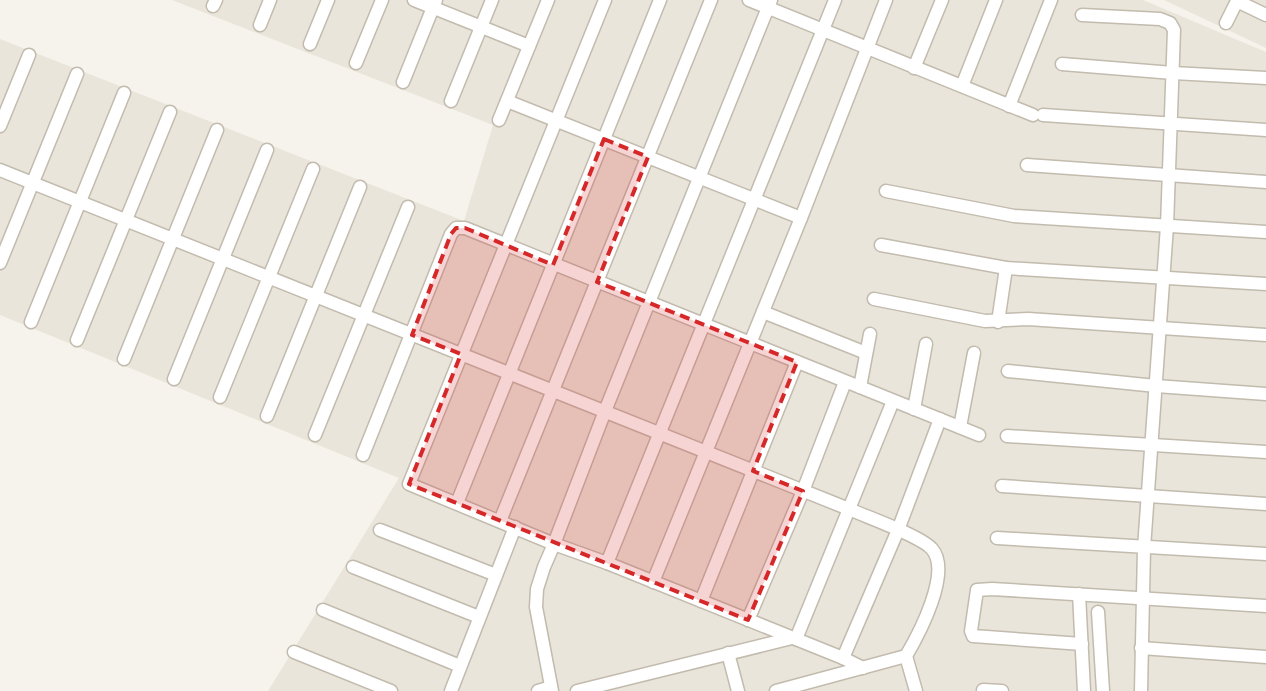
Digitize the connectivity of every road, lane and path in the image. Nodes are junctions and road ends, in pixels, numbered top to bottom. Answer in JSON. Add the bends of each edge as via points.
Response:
{"nodes":[{"id":1,"x":270,"y":0,"type":"edge"},
{"id":2,"x":328,"y":0,"type":"edge"},
{"id":3,"x":382,"y":0,"type":"edge"},
{"id":4,"x":414,"y":0,"type":"edge"},
{"id":5,"x":492,"y":0,"type":"edge"},
{"id":6,"x":548,"y":0,"type":"edge"},
{"id":7,"x":605,"y":0,"type":"edge"},
{"id":8,"x":660,"y":0,"type":"edge"},
{"id":9,"x":711,"y":0,"type":"edge"},
{"id":10,"x":749,"y":0,"type":"edge"},
{"id":11,"x":835,"y":0,"type":"edge"},
{"id":12,"x":886,"y":0,"type":"edge"},
{"id":13,"x":942,"y":0,"type":"edge"},
{"id":14,"x":996,"y":0,"type":"edge"},
{"id":15,"x":1051,"y":0,"type":"edge"},
{"id":16,"x":1237,"y":0,"type":"edge"},
{"id":17,"x":434,"y":4,"type":"edge"},
{"id":18,"x":769,"y":4,"type":"edge"},
{"id":19,"x":1082,"y":15,"type":"dead end"},
{"id":20,"x":1266,"y":15,"type":"edge"},
{"id":21,"x":1226,"y":23,"type":"dead end"},
{"id":22,"x":260,"y":25,"type":"dead end"},
{"id":23,"x":482,"y":27,"type":"junction"},
{"id":24,"x":823,"y":30,"type":"junction"},
{"id":25,"x":310,"y":44,"type":"dead end"},
{"id":26,"x":529,"y":46,"type":"junction"},
{"id":27,"x":867,"y":48,"type":"junction"},
{"id":28,"x":29,"y":55,"type":"dead end"},
{"id":29,"x":356,"y":63,"type":"dead end"},
{"id":30,"x":1062,"y":64,"type":"dead end"},
{"id":31,"x":914,"y":68,"type":"junction"},
{"id":32,"x":1173,"y":73,"type":"junction"},
{"id":33,"x":76,"y":74,"type":"dead end"},
{"id":34,"x":1266,"y":78,"type":"edge"},
{"id":35,"x":403,"y":82,"type":"dead end"},
{"id":36,"x":962,"y":86,"type":"junction"},
{"id":37,"x":124,"y":93,"type":"dead end"},
{"id":38,"x":451,"y":101,"type":"dead end"},
{"id":39,"x":507,"y":101,"type":"junction"},
{"id":40,"x":1009,"y":106,"type":"junction"},
{"id":41,"x":170,"y":112,"type":"dead end"},
{"id":42,"x":499,"y":120,"type":"dead end"},
{"id":43,"x":556,"y":120,"type":"junction"},
{"id":44,"x":1171,"y":123,"type":"junction"},
{"id":45,"x":0,"y":126,"type":"edge"},
{"id":46,"x":217,"y":130,"type":"dead end"},
{"id":47,"x":1266,"y":130,"type":"edge"},
{"id":48,"x":604,"y":140,"type":"junction"},
{"id":49,"x":267,"y":150,"type":"dead end"},
{"id":50,"x":648,"y":157,"type":"junction"},
{"id":51,"x":1027,"y":165,"type":"dead end"},
{"id":52,"x":313,"y":169,"type":"dead end"},
{"id":53,"x":0,"y":170,"type":"edge"},
{"id":54,"x":1167,"y":175,"type":"junction"},
{"id":55,"x":700,"y":178,"type":"junction"},
{"id":56,"x":1266,"y":182,"type":"edge"},
{"id":57,"x":32,"y":183,"type":"junction"},
{"id":58,"x":360,"y":187,"type":"dead end"},
{"id":59,"x":886,"y":190,"type":"dead end"},
{"id":60,"x":755,"y":200,"type":"junction"},
{"id":61,"x":80,"y":202,"type":"junction"},
{"id":62,"x":408,"y":207,"type":"dead end"},
{"id":63,"x":801,"y":218,"type":"junction"},
{"id":64,"x":126,"y":220,"type":"junction"},
{"id":65,"x":1166,"y":226,"type":"junction"},
{"id":66,"x":1266,"y":232,"type":"edge"},
{"id":67,"x":173,"y":239,"type":"junction"},
{"id":68,"x":881,"y":245,"type":"dead end"},
{"id":69,"x":506,"y":246,"type":"junction"},
{"id":70,"x":223,"y":259,"type":"junction"},
{"id":71,"x":0,"y":263,"type":"edge"},
{"id":72,"x":554,"y":265,"type":"junction"},
{"id":73,"x":1006,"y":268,"type":"junction"},
{"id":74,"x":269,"y":277,"type":"junction"},
{"id":75,"x":1162,"y":278,"type":"junction"},
{"id":76,"x":597,"y":282,"type":"junction"},
{"id":77,"x":1266,"y":284,"type":"edge"},
{"id":78,"x":316,"y":296,"type":"junction"},
{"id":79,"x":874,"y":299,"type":"dead end"},
{"id":80,"x":649,"y":303,"type":"junction"},
{"id":81,"x":763,"y":312,"type":"junction"},
{"id":82,"x":364,"y":316,"type":"junction"},
{"id":83,"x":31,"y":322,"type":"dead end"},
{"id":84,"x":998,"y":322,"type":"junction"},
{"id":85,"x":704,"y":325,"type":"junction"},
{"id":86,"x":1160,"y":328,"type":"junction"},
{"id":87,"x":412,"y":334,"type":"junction"},
{"id":88,"x":870,"y":334,"type":"dead end"},
{"id":89,"x":1266,"y":335,"type":"edge"},
{"id":90,"x":77,"y":340,"type":"dead end"},
{"id":91,"x":750,"y":344,"type":"junction"},
{"id":92,"x":926,"y":344,"type":"dead end"},
{"id":93,"x":974,"y":352,"type":"dead end"},
{"id":94,"x":866,"y":353,"type":"junction"},
{"id":95,"x":462,"y":354,"type":"junction"},
{"id":96,"x":124,"y":359,"type":"dead end"},
{"id":97,"x":797,"y":362,"type":"junction"},
{"id":98,"x":1008,"y":370,"type":"dead end"},
{"id":99,"x":510,"y":374,"type":"junction"},
{"id":100,"x":174,"y":379,"type":"dead end"},
{"id":101,"x":845,"y":382,"type":"junction"},
{"id":102,"x":1156,"y":386,"type":"junction"},
{"id":103,"x":860,"y":387,"type":"junction"},
{"id":104,"x":553,"y":391,"type":"junction"},
{"id":105,"x":1266,"y":394,"type":"edge"},
{"id":106,"x":220,"y":398,"type":"dead end"},
{"id":107,"x":893,"y":400,"type":"junction"},
{"id":108,"x":914,"y":409,"type":"junction"},
{"id":109,"x":604,"y":412,"type":"junction"},
{"id":110,"x":266,"y":416,"type":"dead end"},
{"id":111,"x":940,"y":419,"type":"junction"},
{"id":112,"x":960,"y":427,"type":"junction"},
{"id":113,"x":660,"y":434,"type":"junction"},
{"id":114,"x":979,"y":435,"type":"dead end"},
{"id":115,"x":315,"y":436,"type":"dead end"},
{"id":116,"x":1007,"y":436,"type":"dead end"},
{"id":117,"x":1152,"y":444,"type":"junction"},
{"id":118,"x":706,"y":452,"type":"junction"},
{"id":119,"x":1266,"y":452,"type":"edge"},
{"id":120,"x":363,"y":455,"type":"dead end"},
{"id":121,"x":753,"y":471,"type":"junction"},
{"id":122,"x":1002,"y":486,"type":"dead end"},
{"id":123,"x":803,"y":491,"type":"junction"},
{"id":124,"x":1148,"y":496,"type":"junction"},
{"id":125,"x":457,"y":503,"type":"junction"},
{"id":126,"x":1266,"y":504,"type":"edge"},
{"id":127,"x":849,"y":509,"type":"junction"},
{"id":128,"x":500,"y":521,"type":"junction"},
{"id":129,"x":516,"y":527,"type":"junction"},
{"id":130,"x":380,"y":530,"type":"dead end"},
{"id":131,"x":898,"y":530,"type":"junction"},
{"id":132,"x":997,"y":538,"type":"dead end"},
{"id":133,"x":554,"y":544,"type":"junction"},
{"id":134,"x":1144,"y":548,"type":"junction"},
{"id":135,"x":1266,"y":554,"type":"edge"},
{"id":136,"x":607,"y":563,"type":"junction"},
{"id":137,"x":353,"y":567,"type":"dead end"},
{"id":138,"x":496,"y":575,"type":"junction"},
{"id":139,"x":653,"y":582,"type":"junction"},
{"id":140,"x":1079,"y":594,"type":"junction"},
{"id":141,"x":1142,"y":597,"type":"junction"},
{"id":142,"x":700,"y":601,"type":"junction"},
{"id":143,"x":1266,"y":606,"type":"edge"},
{"id":144,"x":323,"y":610,"type":"dead end"},
{"id":145,"x":1098,"y":612,"type":"dead end"},
{"id":146,"x":479,"y":617,"type":"junction"},
{"id":147,"x":748,"y":620,"type":"junction"},
{"id":148,"x":794,"y":638,"type":"junction"},
{"id":149,"x":1082,"y":644,"type":"junction"},
{"id":150,"x":1141,"y":648,"type":"junction"},
{"id":151,"x":294,"y":652,"type":"dead end"},
{"id":152,"x":728,"y":653,"type":"junction"},
{"id":153,"x":906,"y":656,"type":"junction"},
{"id":154,"x":1266,"y":657,"type":"edge"},
{"id":155,"x":843,"y":658,"type":"junction"},
{"id":156,"x":460,"y":666,"type":"junction"},
{"id":157,"x":863,"y":668,"type":"junction"},
{"id":158,"x":551,"y":689,"type":"edge"},
{"id":159,"x":983,"y":690,"type":"dead end"},
{"id":160,"x":391,"y":691,"type":"edge"},
{"id":161,"x":451,"y":691,"type":"edge"},
{"id":162,"x":538,"y":691,"type":"edge"},
{"id":163,"x":577,"y":691,"type":"edge"},
{"id":164,"x":738,"y":691,"type":"edge"},
{"id":165,"x":776,"y":691,"type":"edge"},
{"id":166,"x":916,"y":691,"type":"edge"},
{"id":167,"x":1002,"y":691,"type":"edge"},
{"id":168,"x":1084,"y":691,"type":"edge"},
{"id":169,"x":1103,"y":691,"type":"edge"},
{"id":170,"x":1141,"y":691,"type":"edge"}],
"edges":[{"from":1,"to":22,"type":"street"},
{"from":2,"to":25,"type":"street"},
{"from":3,"to":29,"type":"street"},
{"from":4,"to":17,"type":"street"},
{"from":5,"to":23,"type":"street"},
{"from":6,"to":26,"type":"street"},
{"from":7,"to":43,"type":"street"},
{"from":8,"to":48,"type":"street"},
{"from":9,"to":50,"type":"street"},
{"from":10,"to":18,"type":"street"},
{"from":11,"to":24,"type":"street"},
{"from":12,"to":27,"type":"street"},
{"from":13,"to":31,"type":"street"},
{"from":14,"to":36,"type":"street"},
{"from":15,"to":40,"type":"street"},
{"from":16,"to":20,"type":"street"},
{"from":16,"to":21,"type":"street"},
{"from":17,"to":23,"type":"street"},
{"from":17,"to":35,"type":"street"},
{"from":18,"to":24,"type":"street"},
{"from":18,"to":55,"type":"street"},
{"from":19,"to":32,"type":"street","via":[[1166,21],[1174,30]]},
{"from":23,"to":26,"type":"street"},
{"from":23,"to":38,"type":"street"},
{"from":24,"to":27,"type":"street"},
{"from":24,"to":60,"type":"street"},
{"from":26,"to":39,"type":"street"},
{"from":27,"to":31,"type":"street"},
{"from":27,"to":63,"type":"street"},
{"from":28,"to":45,"type":"street"},
{"from":30,"to":32,"type":"street"},
{"from":31,"to":36,"type":"street"},
{"from":32,"to":34,"type":"street"},
{"from":32,"to":44,"type":"street"},
{"from":33,"to":57,"type":"street"},
{"from":36,"to":40,"type":"street"},
{"from":37,"to":61,"type":"street"},
{"from":39,"to":42,"type":"street"},
{"from":39,"to":43,"type":"street"},
{"from":40,"to":44,"type":"street","via":[[1038,115]]},
{"from":41,"to":64,"type":"street"},
{"from":43,"to":48,"type":"street"},
{"from":43,"to":69,"type":"street"},
{"from":44,"to":47,"type":"street"},
{"from":44,"to":54,"type":"street"},
{"from":46,"to":67,"type":"street"},
{"from":48,"to":50,"type":"street"},
{"from":48,"to":72,"type":"street"},
{"from":49,"to":70,"type":"street"},
{"from":50,"to":55,"type":"street"},
{"from":50,"to":76,"type":"street"},
{"from":51,"to":54,"type":"street"},
{"from":52,"to":74,"type":"street"},
{"from":53,"to":57,"type":"street"},
{"from":54,"to":56,"type":"street"},
{"from":54,"to":65,"type":"street"},
{"from":55,"to":60,"type":"street"},
{"from":55,"to":80,"type":"street"},
{"from":57,"to":61,"type":"street"},
{"from":57,"to":71,"type":"street"},
{"from":58,"to":78,"type":"street"},
{"from":59,"to":65,"type":"street","via":[[1014,216]]},
{"from":60,"to":63,"type":"street"},
{"from":60,"to":85,"type":"street"},
{"from":61,"to":64,"type":"street"},
{"from":61,"to":83,"type":"street"},
{"from":62,"to":82,"type":"street"},
{"from":63,"to":81,"type":"street"},
{"from":64,"to":67,"type":"street"},
{"from":64,"to":90,"type":"street"},
{"from":65,"to":66,"type":"street"},
{"from":65,"to":75,"type":"street"},
{"from":67,"to":70,"type":"street"},
{"from":67,"to":96,"type":"street"},
{"from":68,"to":73,"type":"street"},
{"from":69,"to":72,"type":"street"},
{"from":69,"to":87,"type":"street","via":[[465,228],[456,228]]},
{"from":69,"to":95,"type":"street"},
{"from":70,"to":74,"type":"street"},
{"from":70,"to":100,"type":"street"},
{"from":72,"to":76,"type":"street"},
{"from":72,"to":99,"type":"street"},
{"from":73,"to":75,"type":"street"},
{"from":73,"to":84,"type":"street"},
{"from":74,"to":78,"type":"street"},
{"from":74,"to":106,"type":"street"},
{"from":75,"to":77,"type":"street"},
{"from":75,"to":86,"type":"street"},
{"from":76,"to":80,"type":"street"},
{"from":76,"to":104,"type":"street"},
{"from":78,"to":82,"type":"street"},
{"from":78,"to":110,"type":"street"},
{"from":79,"to":84,"type":"street"},
{"from":80,"to":85,"type":"street"},
{"from":80,"to":109,"type":"street"},
{"from":81,"to":91,"type":"street"},
{"from":81,"to":94,"type":"street"},
{"from":82,"to":87,"type":"street"},
{"from":82,"to":115,"type":"street"},
{"from":84,"to":86,"type":"street","via":[[1017,318]]},
{"from":85,"to":91,"type":"street"},
{"from":85,"to":113,"type":"street"},
{"from":86,"to":89,"type":"street"},
{"from":86,"to":102,"type":"street"},
{"from":87,"to":95,"type":"street"},
{"from":87,"to":120,"type":"street"},
{"from":88,"to":94,"type":"street"},
{"from":91,"to":97,"type":"street"},
{"from":91,"to":118,"type":"street"},
{"from":92,"to":108,"type":"street"},
{"from":93,"to":112,"type":"street"},
{"from":94,"to":103,"type":"street"},
{"from":95,"to":99,"type":"street"},
{"from":95,"to":125,"type":"street","via":[[409,484]]},
{"from":97,"to":101,"type":"street"},
{"from":97,"to":121,"type":"street"},
{"from":98,"to":102,"type":"street"},
{"from":99,"to":104,"type":"street"},
{"from":99,"to":125,"type":"street"},
{"from":101,"to":103,"type":"street"},
{"from":101,"to":123,"type":"street"},
{"from":102,"to":105,"type":"street"},
{"from":102,"to":117,"type":"street"},
{"from":103,"to":107,"type":"street"},
{"from":104,"to":109,"type":"street"},
{"from":104,"to":128,"type":"street"},
{"from":107,"to":108,"type":"street"},
{"from":107,"to":127,"type":"street"},
{"from":108,"to":111,"type":"street"},
{"from":109,"to":113,"type":"street"},
{"from":109,"to":133,"type":"street"},
{"from":111,"to":112,"type":"street"},
{"from":111,"to":131,"type":"street"},
{"from":112,"to":114,"type":"street"},
{"from":113,"to":118,"type":"street"},
{"from":113,"to":136,"type":"street"},
{"from":116,"to":117,"type":"street"},
{"from":117,"to":119,"type":"street"},
{"from":117,"to":124,"type":"street"},
{"from":118,"to":121,"type":"street"},
{"from":118,"to":139,"type":"street"},
{"from":121,"to":123,"type":"street"},
{"from":121,"to":142,"type":"street"},
{"from":122,"to":124,"type":"street"},
{"from":123,"to":127,"type":"street"},
{"from":123,"to":147,"type":"street"},
{"from":124,"to":126,"type":"street"},
{"from":124,"to":134,"type":"street"},
{"from":125,"to":128,"type":"street"},
{"from":127,"to":131,"type":"street"},
{"from":127,"to":148,"type":"street"},
{"from":128,"to":129,"type":"street"},
{"from":129,"to":133,"type":"street"},
{"from":129,"to":138,"type":"street"},
{"from":130,"to":138,"type":"street"},
{"from":131,"to":153,"type":"street","via":[[934,550],[938,566],[938,582],[922,627]]},
{"from":131,"to":155,"type":"street"},
{"from":132,"to":134,"type":"street"},
{"from":133,"to":136,"type":"street"},
{"from":133,"to":158,"type":"street","via":[[537,589],[536,607]]},
{"from":134,"to":135,"type":"street"},
{"from":134,"to":141,"type":"street"},
{"from":136,"to":139,"type":"street"},
{"from":137,"to":146,"type":"street"},
{"from":138,"to":146,"type":"street"},
{"from":139,"to":142,"type":"street"},
{"from":140,"to":141,"type":"street"},
{"from":140,"to":149,"type":"street"},
{"from":140,"to":149,"type":"street","via":[[977,590],[971,631],[977,637]]},
{"from":141,"to":143,"type":"street"},
{"from":141,"to":150,"type":"street"},
{"from":142,"to":147,"type":"street"},
{"from":144,"to":156,"type":"street"},
{"from":145,"to":169,"type":"street"},
{"from":146,"to":156,"type":"street"},
{"from":147,"to":148,"type":"street"},
{"from":148,"to":152,"type":"street"},
{"from":148,"to":155,"type":"street"},
{"from":149,"to":168,"type":"street"},
{"from":150,"to":154,"type":"street"},
{"from":150,"to":170,"type":"street"},
{"from":151,"to":160,"type":"street"},
{"from":152,"to":163,"type":"street"},
{"from":152,"to":164,"type":"street"},
{"from":153,"to":157,"type":"street"},
{"from":153,"to":166,"type":"street"},
{"from":155,"to":157,"type":"street"},
{"from":156,"to":161,"type":"street"},
{"from":157,"to":165,"type":"street"},
{"from":158,"to":162,"type":"street"},
{"from":159,"to":167,"type":"street"}]}
